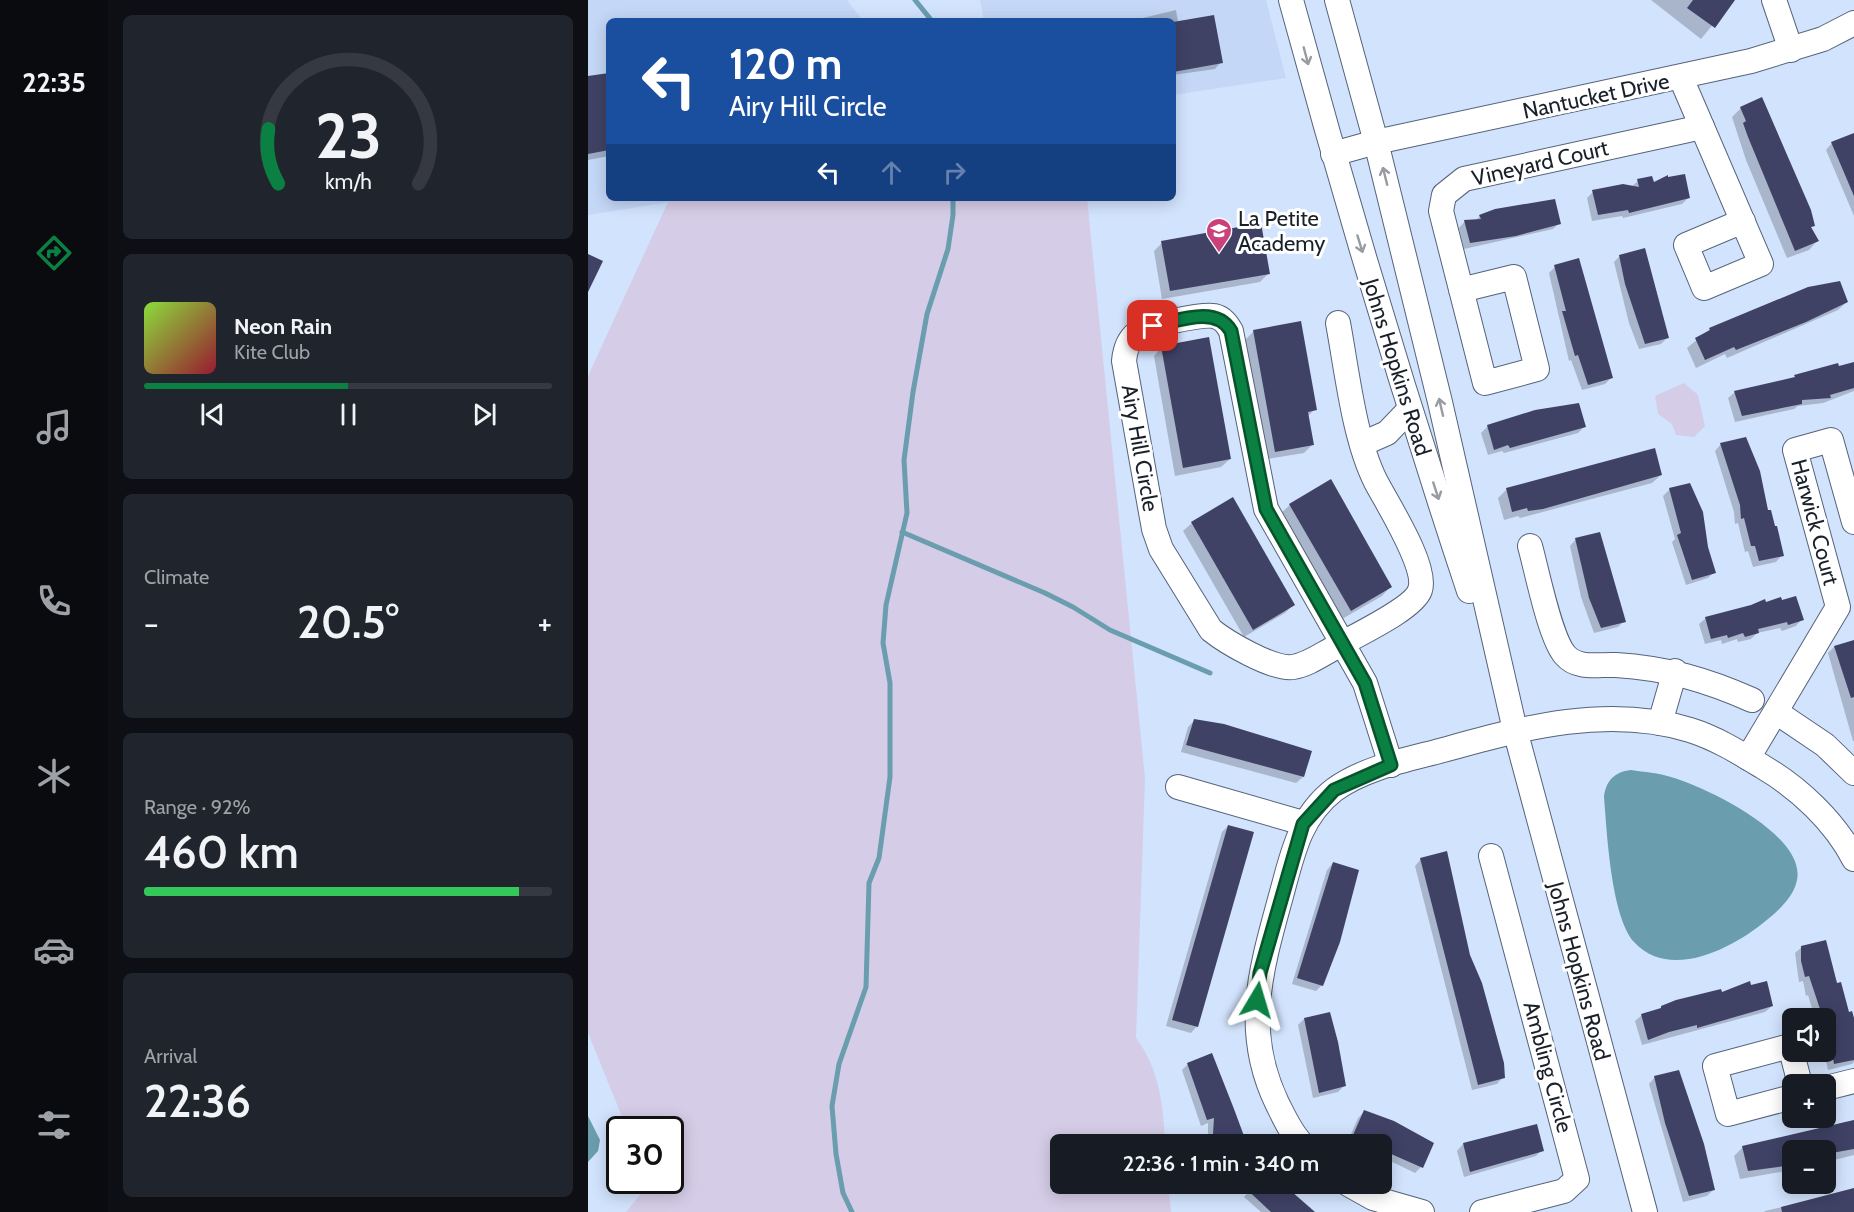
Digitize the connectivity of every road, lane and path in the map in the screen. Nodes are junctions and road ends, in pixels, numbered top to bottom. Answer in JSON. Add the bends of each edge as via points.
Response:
{"nodes":[{"id":1,"x":1291,"y":0,"type":"edge"},
{"id":2,"x":1337,"y":0,"type":"edge"},
{"id":3,"x":1774,"y":0,"type":"edge"},
{"id":4,"x":1854,"y":23,"type":"edge"},
{"id":5,"x":1791,"y":50,"type":"junction"},
{"id":6,"x":1681,"y":78,"type":"junction"},
{"id":7,"x":1702,"y":127,"type":"junction"},
{"id":8,"x":1376,"y":142,"type":"junction"},
{"id":9,"x":1333,"y":154,"type":"junction"},
{"id":10,"x":1743,"y":221,"type":"dead end"},
{"id":11,"x":1461,"y":290,"type":"dead end"},
{"id":12,"x":1338,"y":322,"type":"dead end"},
{"id":13,"x":1409,"y":410,"type":"junction"},
{"id":14,"x":1362,"y":444,"type":"junction"},
{"id":15,"x":1854,"y":522,"type":"edge"},
{"id":16,"x":1530,"y":546,"type":"dead end"},
{"id":17,"x":1846,"y":606,"type":"edge"},
{"id":18,"x":1341,"y":644,"type":"junction"},
{"id":19,"x":1675,"y":671,"type":"junction"},
{"id":20,"x":1752,"y":699,"type":"dead end"},
{"id":21,"x":1776,"y":712,"type":"junction"},
{"id":22,"x":1660,"y":723,"type":"junction"},
{"id":23,"x":1515,"y":730,"type":"junction"},
{"id":24,"x":1748,"y":758,"type":"junction"},
{"id":25,"x":1391,"y":765,"type":"junction"},
{"id":26,"x":1854,"y":773,"type":"edge"},
{"id":27,"x":1178,"y":787,"type":"dead end"},
{"id":28,"x":1303,"y":824,"type":"junction"},
{"id":29,"x":1491,"y":856,"type":"dead end"},
{"id":30,"x":1854,"y":860,"type":"edge"},
{"id":31,"x":1797,"y":1074,"type":"edge"},
{"id":32,"x":1854,"y":1081,"type":"edge"},
{"id":33,"x":1836,"y":1086,"type":"edge"},
{"id":34,"x":1782,"y":1100,"type":"edge"},
{"id":35,"x":1296,"y":1134,"type":"edge"},
{"id":36,"x":1366,"y":1194,"type":"edge"},
{"id":37,"x":1422,"y":1212,"type":"edge"},
{"id":38,"x":1482,"y":1212,"type":"edge"},
{"id":39,"x":1645,"y":1212,"type":"edge"}],
"edges":[{"from":1,"to":9,"type":"street","name":"Johns Hopkins Road","one_way":true},
{"from":2,"to":8,"type":"street","name":"Johns Hopkins Road"},
{"from":3,"to":5,"type":"street"},
{"from":4,"to":5,"type":"street","name":"Nantucket Drive"},
{"from":5,"to":6,"type":"street","name":"Nantucket Drive"},
{"from":6,"to":7,"type":"street"},
{"from":6,"to":8,"type":"street","name":"Nantucket Drive"},
{"from":7,"to":10,"type":"street"},
{"from":7,"to":11,"type":"street","name":"Vineyard Court","via":[[1464,179],[1454,185],[1444,195],[1441,211]]},
{"from":8,"to":9,"type":"street","name":"Nantucket Drive"},
{"from":23,"to":8,"type":"street","name":"Johns Hopkins Road","one_way":true},
{"from":9,"to":13,"type":"street","name":"Johns Hopkins Road","one_way":true},
{"from":12,"to":14,"type":"street"},
{"from":13,"to":14,"type":"street","via":[[1387,433]]},
{"from":13,"to":23,"type":"street","name":"Johns Hopkins Road","one_way":true},
{"from":14,"to":18,"type":"street","via":[[1422,585],[1420,593],[1405,607]]},
{"from":15,"to":17,"type":"street","name":"Harwick Court","via":[[1831,440],[1795,450]]},
{"from":16,"to":19,"type":"street","via":[[1558,642],[1567,658],[1584,665]]},
{"from":17,"to":21,"type":"street","name":"Harwick Court"},
{"from":18,"to":18,"type":"street","name":"Airy Hill Circle","via":[[1266,509],[1231,331],[1226,323],[1212,315],[1139,331],[1125,349],[1124,361],[1154,529],[1161,549],[1203,621],[1222,638],[1290,668]]},
{"from":18,"to":25,"type":"street","name":"Airy Hill Circle","via":[[1373,702]]},
{"from":19,"to":20,"type":"street"},
{"from":19,"to":22,"type":"street"},
{"from":21,"to":24,"type":"street","name":"Harwick Court"},
{"from":21,"to":26,"type":"street","via":[[1825,746]]},
{"from":22,"to":23,"type":"street","via":[[1604,719]]},
{"from":22,"to":24,"type":"street","via":[[1690,730]]},
{"from":23,"to":25,"type":"street"},
{"from":23,"to":39,"type":"street","name":"Johns Hopkins Road"},
{"from":24,"to":30,"type":"street","via":[[1779,776],[1806,800]]},
{"from":25,"to":28,"type":"street","via":[[1334,790]]},
{"from":27,"to":28,"type":"street"},
{"from":28,"to":35,"type":"street","via":[[1260,973],[1256,1028],[1271,1089]]},
{"from":29,"to":38,"type":"street","name":"Ambling Circle","via":[[1576,1179],[1564,1191]]},
{"from":31,"to":34,"type":"street","via":[[1790,1046],[1715,1066],[1728,1114]]},
{"from":32,"to":33,"type":"street"},
{"from":36,"to":37,"type":"street"}]}
